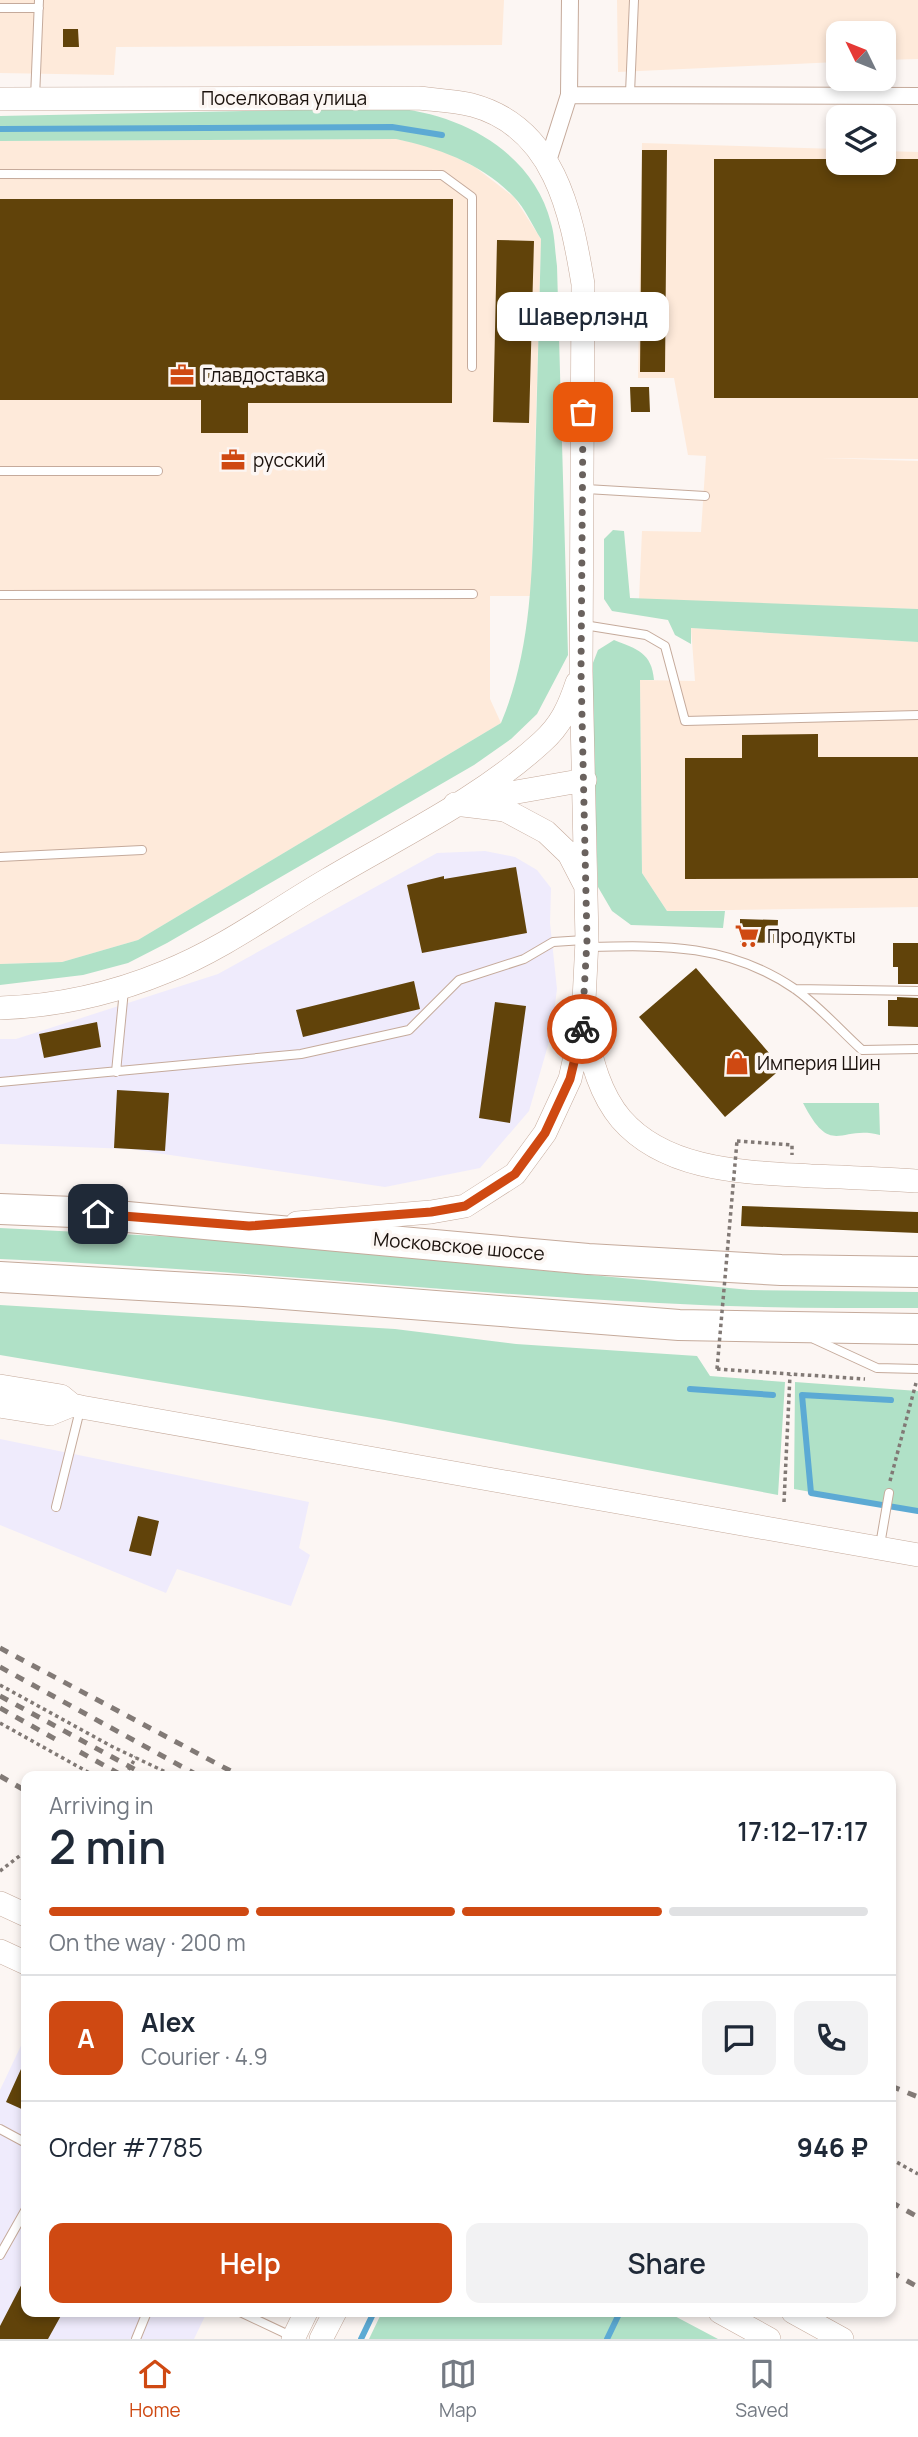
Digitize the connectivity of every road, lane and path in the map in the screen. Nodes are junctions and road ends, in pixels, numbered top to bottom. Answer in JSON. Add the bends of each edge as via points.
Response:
{"nodes":[{"id":1,"x":570,"y":0,"type":"edge"},
{"id":2,"x":634,"y":0,"type":"edge"},
{"id":3,"x":39,"y":4,"type":"edge"},
{"id":4,"x":0,"y":8,"type":"edge"},
{"id":5,"x":630,"y":93,"type":"junction"},
{"id":6,"x":569,"y":94,"type":"junction"},
{"id":7,"x":918,"y":96,"type":"edge"},
{"id":8,"x":35,"y":98,"type":"junction"},
{"id":9,"x":0,"y":99,"type":"edge"},
{"id":10,"x":548,"y":161,"type":"junction"},
{"id":11,"x":0,"y":174,"type":"edge"},
{"id":12,"x":472,"y":368,"type":"dead end"},
{"id":13,"x":0,"y":471,"type":"edge"},
{"id":14,"x":158,"y":471,"type":"dead end"},
{"id":15,"x":582,"y":488,"type":"junction"},
{"id":16,"x":705,"y":496,"type":"dead end"},
{"id":17,"x":473,"y":594,"type":"dead end"},
{"id":18,"x":0,"y":595,"type":"edge"},
{"id":19,"x":581,"y":624,"type":"junction"},
{"id":20,"x":581,"y":671,"type":"junction"},
{"id":21,"x":918,"y":715,"type":"edge"},
{"id":22,"x":585,"y":780,"type":"junction"},
{"id":23,"x":455,"y":804,"type":"junction"},
{"id":24,"x":142,"y":850,"type":"dead end"},
{"id":25,"x":0,"y":857,"type":"edge"},
{"id":26,"x":586,"y":888,"type":"junction"},
{"id":27,"x":586,"y":943,"type":"junction"},
{"id":28,"x":125,"y":987,"type":"junction"},
{"id":29,"x":795,"y":989,"type":"junction"},
{"id":30,"x":918,"y":991,"type":"edge"},
{"id":31,"x":0,"y":1008,"type":"edge"},
{"id":32,"x":583,"y":1021,"type":"junction"},
{"id":33,"x":918,"y":1049,"type":"edge"},
{"id":34,"x":116,"y":1072,"type":"junction"},
{"id":35,"x":0,"y":1082,"type":"edge"},
{"id":36,"x":792,"y":1145,"type":"dead end"},
{"id":37,"x":918,"y":1181,"type":"edge"},
{"id":38,"x":0,"y":1209,"type":"edge"},
{"id":39,"x":249,"y":1226,"type":"junction"},
{"id":40,"x":918,"y":1272,"type":"edge"},
{"id":41,"x":0,"y":1277,"type":"edge"},
{"id":42,"x":792,"y":1329,"type":"junction"},
{"id":43,"x":918,"y":1329,"type":"edge"},
{"id":44,"x":918,"y":1369,"type":"edge"},
{"id":45,"x":790,"y":1375,"type":"junction"},
{"id":46,"x":866,"y":1379,"type":"dead end"},
{"id":47,"x":904,"y":1381,"type":"dead end"},
{"id":48,"x":917,"y":1381,"type":"edge"},
{"id":49,"x":0,"y":1386,"type":"edge"},
{"id":50,"x":0,"y":1406,"type":"edge"},
{"id":51,"x":76,"y":1406,"type":"junction"},
{"id":52,"x":889,"y":1493,"type":"joint"},
{"id":53,"x":784,"y":1502,"type":"dead end"},
{"id":54,"x":56,"y":1507,"type":"dead end"},
{"id":55,"x":879,"y":1548,"type":"junction"},
{"id":56,"x":918,"y":1555,"type":"edge"},
{"id":57,"x":0,"y":1685,"type":"edge"},
{"id":58,"x":0,"y":1723,"type":"edge"},
{"id":59,"x":136,"y":1757,"type":"junction"},
{"id":60,"x":86,"y":1771,"type":"edge"},
{"id":61,"x":128,"y":1771,"type":"edge"},
{"id":62,"x":164,"y":1771,"type":"edge"},
{"id":63,"x":21,"y":1855,"type":"edge"},
{"id":64,"x":0,"y":1871,"type":"edge"},
{"id":65,"x":0,"y":1903,"type":"edge"},
{"id":66,"x":21,"y":1913,"type":"edge"},
{"id":67,"x":0,"y":1951,"type":"edge"},
{"id":68,"x":21,"y":1961,"type":"edge"},
{"id":69,"x":0,"y":2129,"type":"edge"},
{"id":70,"x":21,"y":2140,"type":"edge"},
{"id":71,"x":896,"y":2162,"type":"edge"},
{"id":72,"x":918,"y":2174,"type":"edge"},
{"id":73,"x":21,"y":2218,"type":"edge"},
{"id":74,"x":0,"y":2255,"type":"edge"},
{"id":75,"x":145,"y":2317,"type":"edge"},
{"id":76,"x":250,"y":2317,"type":"edge"},
{"id":77,"x":304,"y":2317,"type":"edge"},
{"id":78,"x":332,"y":2317,"type":"edge"},
{"id":79,"x":729,"y":2317,"type":"edge"},
{"id":80,"x":802,"y":2317,"type":"edge"},
{"id":81,"x":293,"y":2338,"type":"edge"},
{"id":82,"x":136,"y":2339,"type":"edge"},
{"id":83,"x":321,"y":2339,"type":"edge"},
{"id":84,"x":769,"y":2339,"type":"edge"},
{"id":85,"x":842,"y":2339,"type":"edge"}],
"edges":[{"from":1,"to":6,"type":"street"},
{"from":2,"to":5,"type":"lane"},
{"from":3,"to":4,"type":"lane"},
{"from":3,"to":8,"type":"lane"},
{"from":5,"to":6,"type":"street"},
{"from":5,"to":7,"type":"street"},
{"from":6,"to":10,"type":"street"},
{"from":8,"to":9,"type":"street","name":"Поселковая улица"},
{"from":8,"to":10,"type":"street","name":"Поселковая улица","via":[[418,98],[472,105],[507,120],[531,139]]},
{"from":10,"to":15,"type":"street","name":"Поселковая улица","via":[[574,226],[583,284]]},
{"from":11,"to":12,"type":"lane","via":[[442,175],[472,197]]},
{"from":13,"to":14,"type":"lane"},
{"from":15,"to":16,"type":"lane"},
{"from":15,"to":19,"type":"street","name":"Поселковая улица"},
{"from":17,"to":18,"type":"lane"},
{"from":19,"to":20,"type":"street","name":"Поселковая улица"},
{"from":19,"to":21,"type":"lane","via":[[646,635],[665,646],[685,721]]},
{"from":20,"to":22,"type":"street","name":"Поселковая улица"},
{"from":20,"to":23,"type":"street","via":[[566,715],[542,741]]},
{"from":22,"to":23,"type":"street"},
{"from":22,"to":26,"type":"street","name":"Поселковая улица"},
{"from":23,"to":26,"type":"street","via":[[505,810],[546,832],[569,854]]},
{"from":23,"to":28,"type":"street","via":[[220,945]]},
{"from":24,"to":25,"type":"lane"},
{"from":26,"to":27,"type":"street","name":"Поселковая улица"},
{"from":27,"to":29,"type":"lane","via":[[705,950],[741,960]]},
{"from":27,"to":32,"type":"street","name":"Поселковая улица"},
{"from":27,"to":34,"type":"lane","via":[[553,942],[524,959],[459,980],[410,1030],[302,1054]]},
{"from":28,"to":31,"type":"street","via":[[83,1000]]},
{"from":28,"to":34,"type":"lane"},
{"from":29,"to":30,"type":"lane"},
{"from":29,"to":33,"type":"lane","via":[[862,1050]]},
{"from":32,"to":37,"type":"street","via":[[606,1097],[638,1135],[661,1149],[744,1172]]},
{"from":32,"to":39,"type":"street","via":[[570,1079],[545,1133],[515,1174],[490,1191],[453,1210]]},
{"from":34,"to":35,"type":"lane"},
{"from":36,"to":45,"type":"path","bridge":true,"via":[[737,1141],[717,1369]]},
{"from":38,"to":39,"type":"highway","name":"Московское шоссе"},
{"from":39,"to":40,"type":"highway","name":"Московское шоссе","via":[[588,1259]]},
{"from":41,"to":42,"type":"highway"},
{"from":42,"to":43,"type":"highway"},
{"from":42,"to":44,"type":"lane","via":[[877,1368]]},
{"from":45,"to":46,"type":"path"},
{"from":45,"to":53,"type":"path"},
{"from":47,"to":48,"type":"path"},
{"from":48,"to":52,"type":"path"},
{"from":49,"to":51,"type":"street","via":[[61,1396]]},
{"from":50,"to":51,"type":"street","via":[[50,1414]]},
{"from":51,"to":54,"type":"lane"},
{"from":51,"to":55,"type":"street"},
{"from":52,"to":55,"type":"lane"},
{"from":55,"to":56,"type":"street"},
{"from":57,"to":59,"type":"path"},
{"from":58,"to":60,"type":"path"},
{"from":59,"to":61,"type":"path"},
{"from":59,"to":62,"type":"path"},
{"from":63,"to":64,"type":"path"},
{"from":65,"to":66,"type":"street"},
{"from":67,"to":68,"type":"street"},
{"from":69,"to":70,"type":"lane"},
{"from":71,"to":72,"type":"path"},
{"from":73,"to":74,"type":"lane"},
{"from":75,"to":82,"type":"lane"},
{"from":76,"to":81,"type":"lane"},
{"from":77,"to":81,"type":"street"},
{"from":78,"to":83,"type":"street"},
{"from":79,"to":84,"type":"street"},
{"from":80,"to":85,"type":"street"}]}
